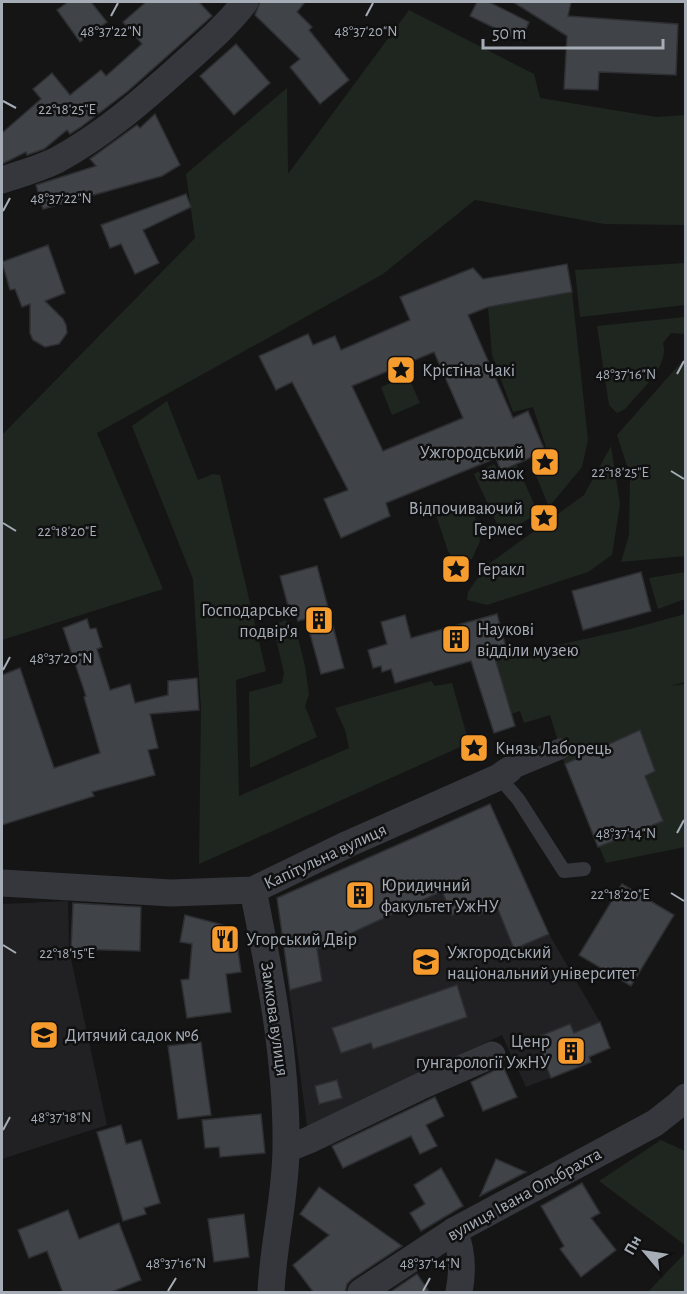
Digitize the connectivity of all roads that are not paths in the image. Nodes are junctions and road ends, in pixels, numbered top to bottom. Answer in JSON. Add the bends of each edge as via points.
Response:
{"nodes":[{"id":1,"x":245,"y":2,"type":"edge"},
{"id":2,"x":2,"y":180,"type":"edge"},
{"id":3,"x":560,"y":749,"type":"dead end"},
{"id":4,"x":504,"y":774,"type":"junction"},
{"id":5,"x":585,"y":869,"type":"dead end"},
{"id":6,"x":2,"y":883,"type":"edge"},
{"id":7,"x":253,"y":890,"type":"junction"},
{"id":8,"x":492,"y":1056,"type":"dead end"},
{"id":9,"x":686,"y":1096,"type":"edge"},
{"id":10,"x":286,"y":1149,"type":"junction"},
{"id":11,"x":454,"y":1231,"type":"junction"},
{"id":12,"x":271,"y":1293,"type":"edge"},
{"id":13,"x":362,"y":1293,"type":"edge"},
{"id":14,"x":459,"y":1293,"type":"edge"}],
"edges":[{"from":1,"to":2,"type":"street","via":[[142,101],[100,133],[57,160]]},
{"from":3,"to":4,"type":"street","name":"Капітульна вулиця"},
{"from":4,"to":5,"type":"lane","via":[[564,871]]},
{"from":4,"to":7,"type":"street","name":"Капітульна вулиця"},
{"from":6,"to":7,"type":"street","name":"Капітульна вулиця","via":[[171,893]]},
{"from":7,"to":10,"type":"street","name":"Замкова вулиця","via":[[281,1050]]},
{"from":8,"to":10,"type":"street"},
{"from":9,"to":11,"type":"street","name":"вулиця Івана Ольбрахта","via":[[655,1124]]},
{"from":10,"to":12,"type":"street","name":"Замкова вулиця"},
{"from":11,"to":13,"type":"street","name":"вулиця Івана Ольбрахта"},
{"from":11,"to":14,"type":"street","via":[[463,1271]]}]}
